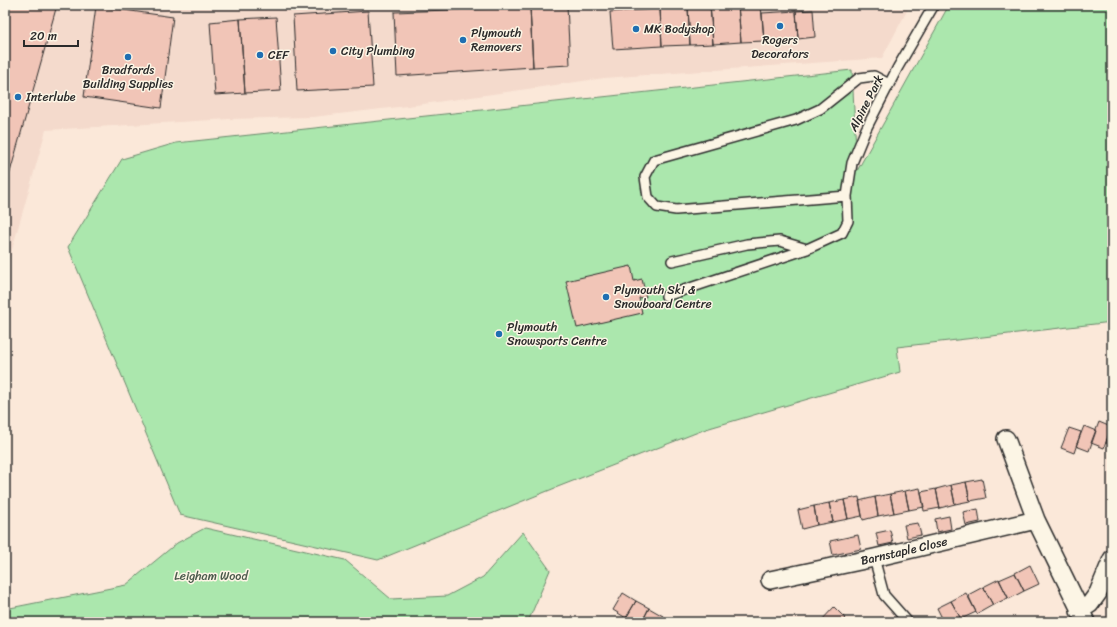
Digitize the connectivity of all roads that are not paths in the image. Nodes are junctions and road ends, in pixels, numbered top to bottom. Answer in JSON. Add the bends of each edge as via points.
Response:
{"nodes":[{"id":1,"x":934,"y":5,"type":"edge"},
{"id":2,"x":889,"y":84,"type":"junction"},
{"id":3,"x":847,"y":196,"type":"junction"},
{"id":4,"x":807,"y":249,"type":"junction"},
{"id":5,"x":672,"y":260,"type":"dead end"},
{"id":6,"x":666,"y":296,"type":"dead end"},
{"id":7,"x":1006,"y":439,"type":"dead end"},
{"id":8,"x":1036,"y":520,"type":"junction"},
{"id":9,"x":874,"y":558,"type":"junction"},
{"id":10,"x":1112,"y":559,"type":"edge"},
{"id":11,"x":770,"y":580,"type":"dead end"},
{"id":12,"x":1082,"y":616,"type":"edge"},
{"id":13,"x":908,"y":622,"type":"edge"}],
"edges":[{"from":1,"to":2,"type":"lane","name":"Alpine Park"},
{"from":2,"to":3,"type":"lane","name":"Alpine Park","via":[[852,163]]},
{"from":2,"to":3,"type":"lane","via":[[874,76],[858,78],[820,109],[796,120],[654,160],[645,177],[648,197],[657,207],[676,210]]},
{"from":3,"to":4,"type":"lane","name":"Alpine Park","via":[[848,221],[842,233]]},
{"from":4,"to":5,"type":"lane","via":[[780,241],[747,244]]},
{"from":4,"to":6,"type":"lane"},
{"from":7,"to":8,"type":"street"},
{"from":8,"to":9,"type":"street","name":"Barnstaple Close"},
{"from":8,"to":12,"type":"street"},
{"from":9,"to":11,"type":"street","name":"Barnstaple Close"},
{"from":9,"to":13,"type":"lane","via":[[884,595]]},
{"from":10,"to":12,"type":"street","via":[[1098,593]]}]}
